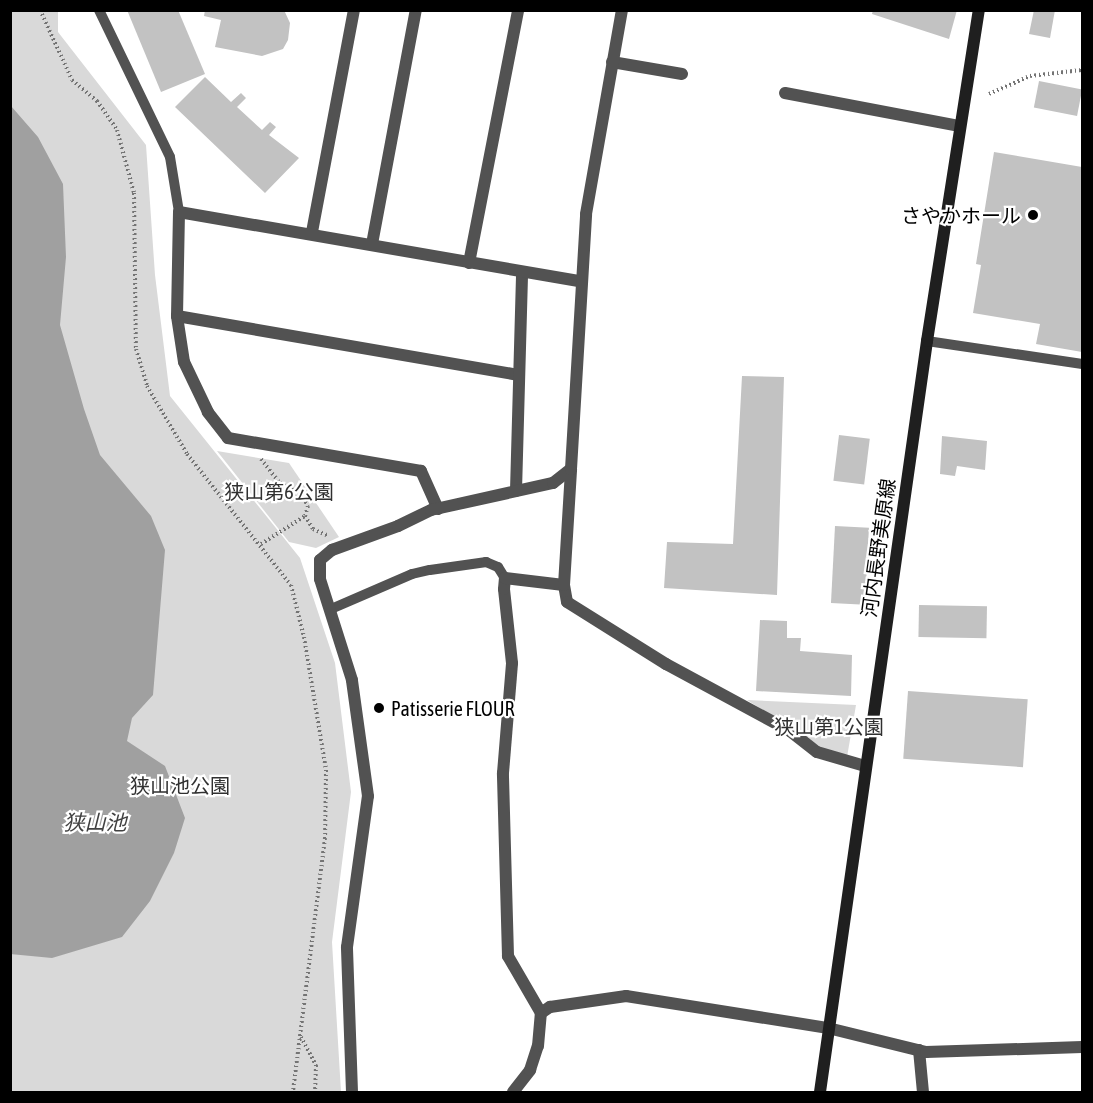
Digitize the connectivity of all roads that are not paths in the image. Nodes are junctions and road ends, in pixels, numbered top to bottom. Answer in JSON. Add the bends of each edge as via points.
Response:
{"nodes":[{"id":1,"x":99,"y":10,"type":"edge"},
{"id":2,"x":354,"y":10,"type":"edge"},
{"id":3,"x":416,"y":10,"type":"edge"},
{"id":4,"x":518,"y":10,"type":"edge"},
{"id":5,"x":622,"y":10,"type":"edge"},
{"id":6,"x":979,"y":10,"type":"edge"},
{"id":7,"x":612,"y":62,"type":"junction"},
{"id":8,"x":682,"y":75,"type":"dead end"},
{"id":9,"x":785,"y":93,"type":"dead end"},
{"id":10,"x":960,"y":126,"type":"junction"},
{"id":11,"x":179,"y":212,"type":"junction"},
{"id":12,"x":312,"y":232,"type":"junction"},
{"id":13,"x":372,"y":244,"type":"junction"},
{"id":14,"x":469,"y":263,"type":"junction"},
{"id":15,"x":522,"y":272,"type":"junction"},
{"id":16,"x":580,"y":281,"type":"junction"},
{"id":17,"x":177,"y":316,"type":"junction"},
{"id":18,"x":927,"y":341,"type":"junction"},
{"id":19,"x":1083,"y":364,"type":"edge"},
{"id":20,"x":519,"y":375,"type":"junction"},
{"id":21,"x":571,"y":469,"type":"junction"},
{"id":22,"x":516,"y":491,"type":"junction"},
{"id":23,"x":438,"y":509,"type":"junction"},
{"id":24,"x":505,"y":578,"type":"junction"},
{"id":25,"x":564,"y":585,"type":"junction"},
{"id":26,"x":331,"y":609,"type":"junction"},
{"id":27,"x":865,"y":766,"type":"junction"},
{"id":28,"x":541,"y":1013,"type":"junction"},
{"id":29,"x":828,"y":1028,"type":"junction"},
{"id":30,"x":1083,"y":1047,"type":"edge"},
{"id":31,"x":920,"y":1050,"type":"junction"},
{"id":32,"x":352,"y":1092,"type":"edge"},
{"id":33,"x":513,"y":1092,"type":"edge"},
{"id":34,"x":820,"y":1092,"type":"edge"},
{"id":35,"x":923,"y":1092,"type":"edge"}],
"edges":[{"from":1,"to":11,"type":"lane","via":[[170,157]]},
{"from":2,"to":12,"type":"street"},
{"from":3,"to":13,"type":"street"},
{"from":4,"to":14,"type":"street"},
{"from":5,"to":7,"type":"street"},
{"from":6,"to":10,"type":"main road","name":"河内長野美原線"},
{"from":7,"to":8,"type":"street"},
{"from":7,"to":16,"type":"street","via":[[586,214]]},
{"from":9,"to":10,"type":"street"},
{"from":10,"to":18,"type":"main road","name":"河内長野美原線"},
{"from":11,"to":12,"type":"street"},
{"from":11,"to":17,"type":"street"},
{"from":12,"to":13,"type":"street"},
{"from":13,"to":14,"type":"street"},
{"from":14,"to":15,"type":"street"},
{"from":15,"to":16,"type":"street"},
{"from":15,"to":20,"type":"street"},
{"from":16,"to":21,"type":"street"},
{"from":17,"to":20,"type":"street"},
{"from":17,"to":23,"type":"street","via":[[184,362],[208,412],[228,438],[421,471]]},
{"from":18,"to":19,"type":"lane"},
{"from":18,"to":27,"type":"main road","name":"河内長野美原線"},
{"from":20,"to":22,"type":"street"},
{"from":21,"to":22,"type":"street","via":[[553,483]]},
{"from":21,"to":25,"type":"street"},
{"from":22,"to":23,"type":"street"},
{"from":23,"to":26,"type":"street","via":[[340,547],[320,560],[320,579]]},
{"from":24,"to":25,"type":"street"},
{"from":24,"to":26,"type":"lane","via":[[498,567],[486,562],[430,570]]},
{"from":24,"to":28,"type":"street","via":[[512,663],[503,773],[508,956]]},
{"from":25,"to":27,"type":"street","via":[[567,603],[666,664],[780,726],[817,752]]},
{"from":26,"to":32,"type":"street","via":[[352,680],[368,796],[347,947]]},
{"from":27,"to":29,"type":"main road","name":"河内長野美原線"},
{"from":28,"to":29,"type":"street","via":[[550,1006],[626,996]]},
{"from":28,"to":33,"type":"street","via":[[538,1046],[530,1070]]},
{"from":29,"to":31,"type":"street"},
{"from":29,"to":34,"type":"main road","name":"河内長野美原線"},
{"from":30,"to":31,"type":"street"},
{"from":31,"to":35,"type":"street"}]}
